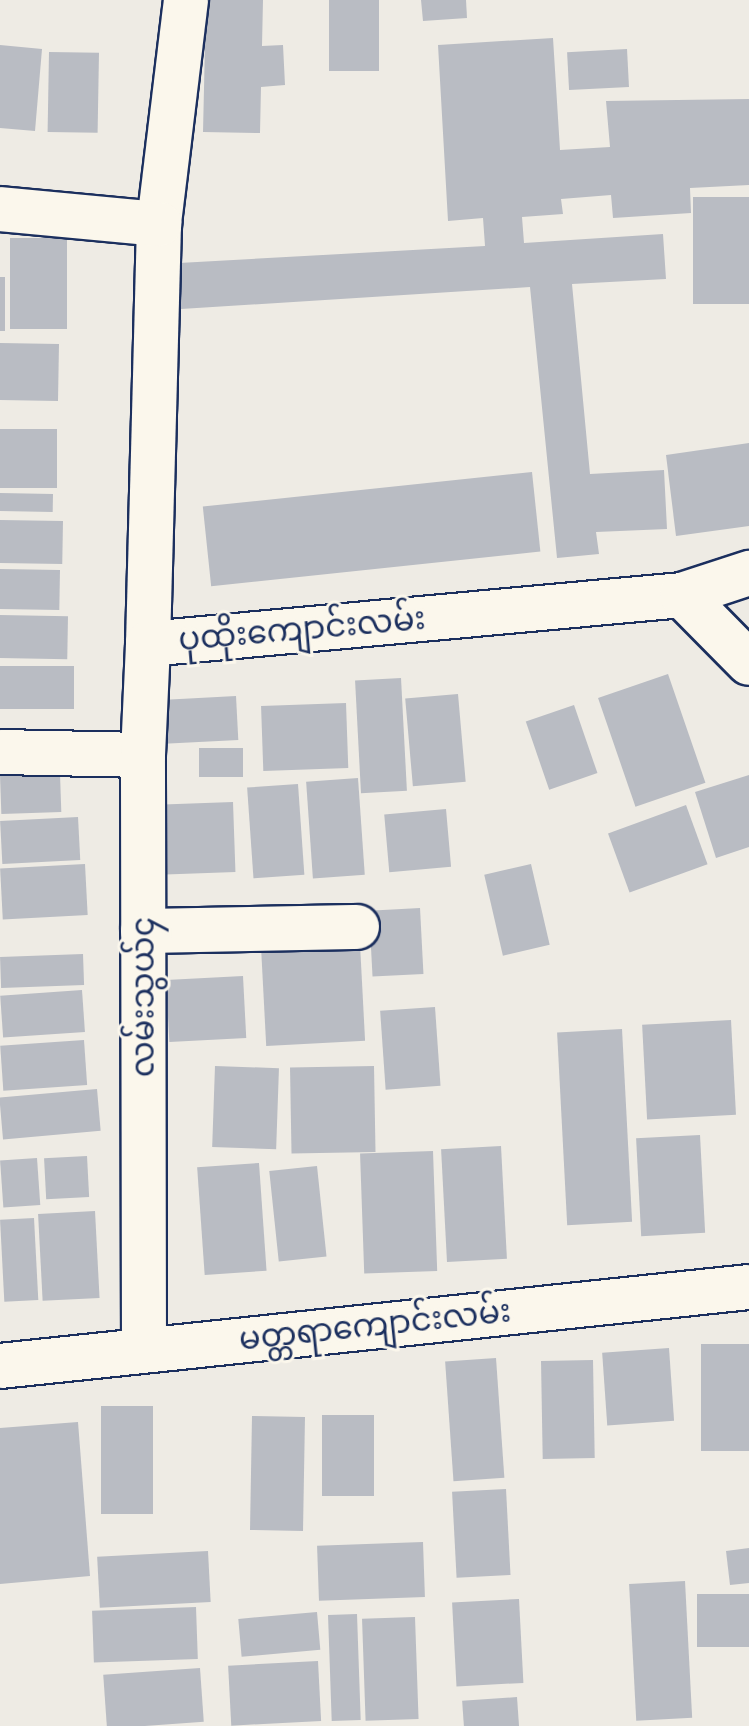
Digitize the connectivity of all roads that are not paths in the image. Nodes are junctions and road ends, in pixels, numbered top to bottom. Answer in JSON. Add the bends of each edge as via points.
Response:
{"nodes":[{"id":1,"x":186,"y":0,"type":"edge"},
{"id":2,"x":0,"y":209,"type":"edge"},
{"id":3,"x":159,"y":224,"type":"junction"},
{"id":4,"x":749,"y":573,"type":"edge"},
{"id":5,"x":682,"y":595,"type":"junction"},
{"id":6,"x":148,"y":644,"type":"junction"},
{"id":7,"x":749,"y":663,"type":"edge"},
{"id":8,"x":0,"y":752,"type":"edge"},
{"id":9,"x":143,"y":755,"type":"junction"},
{"id":10,"x":357,"y":927,"type":"dead end"},
{"id":11,"x":143,"y":931,"type":"junction"},
{"id":12,"x":749,"y":1287,"type":"edge"},
{"id":13,"x":144,"y":1350,"type":"junction"},
{"id":14,"x":0,"y":1366,"type":"edge"}],
"edges":[{"from":1,"to":3,"type":"street","name":"ပုထိုးကျောင်းလမ်း"},
{"from":2,"to":3,"type":"street"},
{"from":3,"to":6,"type":"street","name":"ပုထိုးကျောင်းလမ်း"},
{"from":4,"to":5,"type":"street","name":"ပုထိုးကျောင်းလမ်း"},
{"from":5,"to":6,"type":"street","name":"ပုထိုးကျောင်းလမ်း"},
{"from":5,"to":7,"type":"street"},
{"from":6,"to":9,"type":"street","name":"လမ်းသွယ်၄"},
{"from":8,"to":9,"type":"street"},
{"from":9,"to":11,"type":"street","name":"လမ်းသွယ်၄"},
{"from":10,"to":11,"type":"street"},
{"from":11,"to":13,"type":"street","name":"လမ်းသွယ်၄"},
{"from":12,"to":13,"type":"street","name":"မတ္တရာကျောင်းလမ်း"},
{"from":13,"to":14,"type":"street","name":"မတ္တရာကျောင်းလမ်း"}]}
